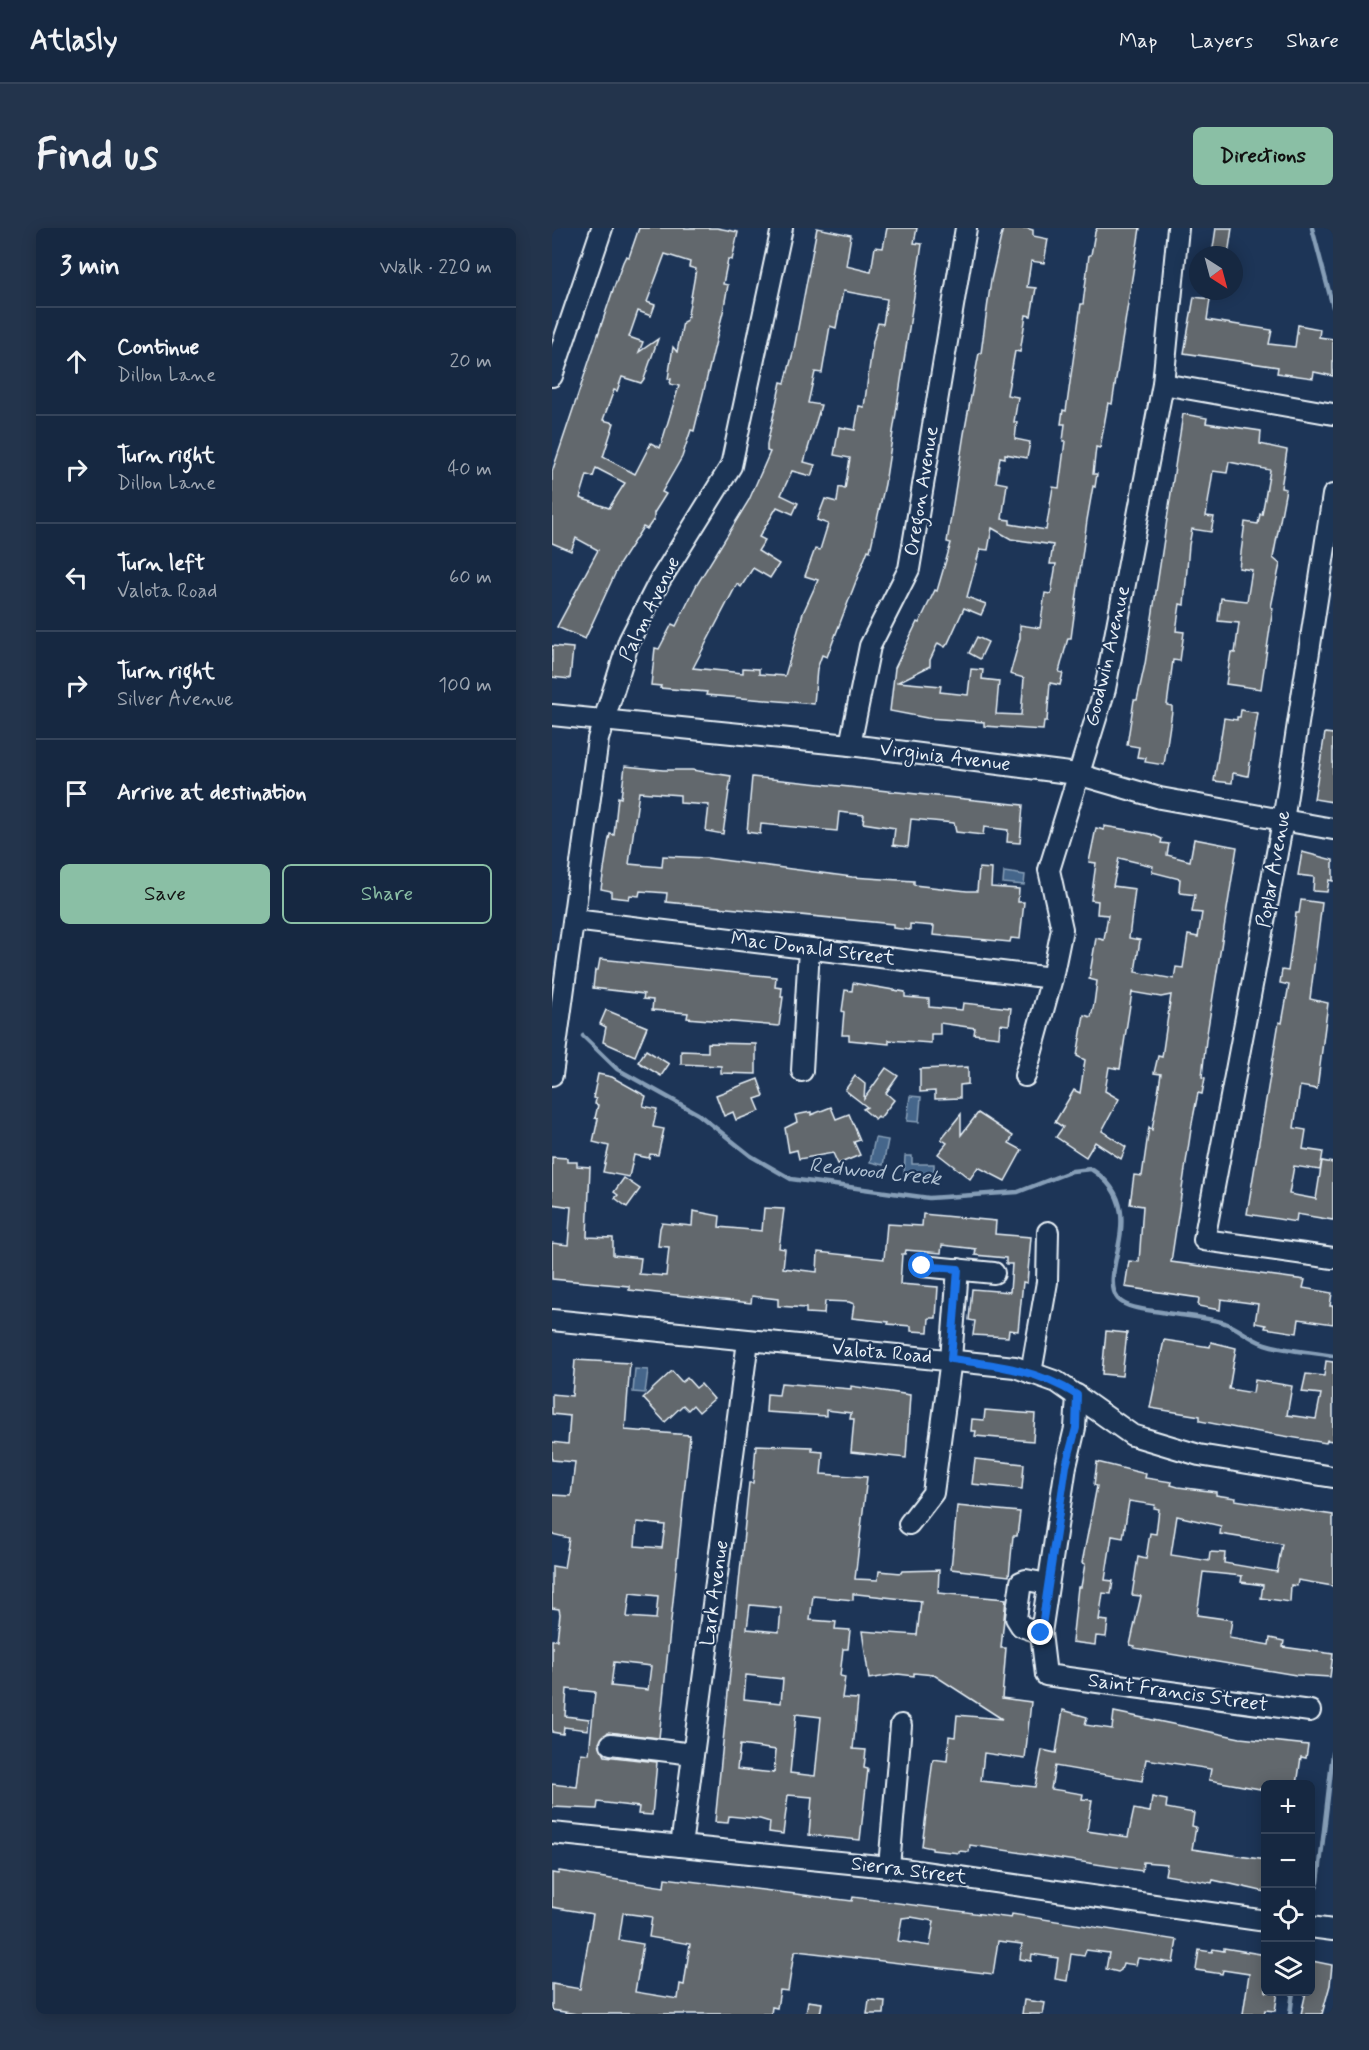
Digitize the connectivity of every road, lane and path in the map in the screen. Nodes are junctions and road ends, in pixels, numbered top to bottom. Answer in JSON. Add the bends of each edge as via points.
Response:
{"nodes":[{"id":1,"x":602,"y":228,"type":"edge"},
{"id":2,"x":782,"y":228,"type":"edge"},
{"id":3,"x":966,"y":228,"type":"edge"},
{"id":4,"x":1178,"y":228,"type":"edge"},
{"id":5,"x":552,"y":376,"type":"edge"},
{"id":6,"x":1163,"y":384,"type":"junction"},
{"id":7,"x":1333,"y":414,"type":"edge"},
{"id":8,"x":1333,"y":495,"type":"edge"},
{"id":9,"x":552,"y":715,"type":"edge"},
{"id":10,"x":604,"y":722,"type":"junction"},
{"id":11,"x":850,"y":745,"type":"junction"},
{"id":12,"x":1077,"y":774,"type":"junction"},
{"id":13,"x":1283,"y":821,"type":"junction"},
{"id":14,"x":1333,"y":829,"type":"edge"},
{"id":15,"x":574,"y":920,"type":"junction"},
{"id":16,"x":809,"y":948,"type":"junction"},
{"id":17,"x":1052,"y":978,"type":"junction"},
{"id":18,"x":802,"y":1071,"type":"dead end"},
{"id":19,"x":552,"y":1075,"type":"edge"},
{"id":20,"x":1025,"y":1076,"type":"dead end"},
{"id":21,"x":1048,"y":1232,"type":"dead end"},
{"id":22,"x":1333,"y":1258,"type":"edge"},
{"id":23,"x":922,"y":1266,"type":"dead end"},
{"id":24,"x":958,"y":1269,"type":"junction"},
{"id":25,"x":994,"y":1272,"type":"dead end"},
{"id":26,"x":552,"y":1320,"type":"edge"},
{"id":27,"x":748,"y":1341,"type":"junction"},
{"id":28,"x":951,"y":1359,"type":"junction"},
{"id":29,"x":1031,"y":1373,"type":"junction"},
{"id":30,"x":1077,"y":1395,"type":"junction"},
{"id":31,"x":1333,"y":1477,"type":"edge"},
{"id":32,"x":909,"y":1524,"type":"dead end"},
{"id":33,"x":1048,"y":1584,"type":"junction"},
{"id":34,"x":1041,"y":1633,"type":"junction"},
{"id":35,"x":1310,"y":1711,"type":"dead end"},
{"id":36,"x":901,"y":1725,"type":"dead end"},
{"id":37,"x":611,"y":1744,"type":"dead end"},
{"id":38,"x":693,"y":1754,"type":"junction"},
{"id":39,"x":552,"y":1833,"type":"edge"},
{"id":40,"x":681,"y":1846,"type":"junction"},
{"id":41,"x":888,"y":1867,"type":"junction"},
{"id":42,"x":1261,"y":1920,"type":"edge"},
{"id":43,"x":1315,"y":1928,"type":"edge"},
{"id":44,"x":1333,"y":1930,"type":"edge"}],
"edges":[{"from":1,"to":5,"type":"street"},
{"from":2,"to":10,"type":"street","name":"Palm Avenue","via":[[731,466],[659,582],[629,641]]},
{"from":3,"to":11,"type":"street","name":"Oregon Avenue","via":[[909,569],[870,646]]},
{"from":4,"to":6,"type":"street","name":"Goodwin Avenue"},
{"from":6,"to":7,"type":"street"},
{"from":6,"to":12,"type":"street","name":"Goodwin Avenue","via":[[1105,689]]},
{"from":8,"to":13,"type":"street","name":"Poplar Avenue"},
{"from":9,"to":10,"type":"street","name":"Virginia Avenue"},
{"from":10,"to":11,"type":"street","name":"Virginia Avenue"},
{"from":10,"to":15,"type":"street","name":"Palm Avenue","via":[[598,739]]},
{"from":11,"to":12,"type":"street","name":"Virginia Avenue"},
{"from":12,"to":13,"type":"street","name":"Virginia Avenue","via":[[1160,798]]},
{"from":12,"to":17,"type":"street","name":"Goodwin Avenue","via":[[1049,870],[1062,929]]},
{"from":13,"to":14,"type":"street","name":"Virginia Avenue"},
{"from":13,"to":22,"type":"street","name":"Poplar Avenue","via":[[1204,1240]]},
{"from":15,"to":16,"type":"street","name":"Mac Donald Street"},
{"from":15,"to":19,"type":"street","name":"Palm Avenue"},
{"from":16,"to":17,"type":"street","name":"Mac Donald Street"},
{"from":16,"to":18,"type":"street"},
{"from":17,"to":20,"type":"street","name":"Goodwin Avenue"},
{"from":21,"to":29,"type":"street","via":[[1047,1282]]},
{"from":23,"to":24,"type":"street"},
{"from":24,"to":25,"type":"street"},
{"from":24,"to":28,"type":"street"},
{"from":26,"to":27,"type":"street","name":"Valota Road"},
{"from":27,"to":28,"type":"street","name":"Valota Road"},
{"from":27,"to":38,"type":"street","name":"Lark Avenue"},
{"from":28,"to":29,"type":"street","name":"Valota Road","via":[[1015,1367]]},
{"from":28,"to":32,"type":"street","via":[[933,1493]]},
{"from":29,"to":30,"type":"street","name":"Valota Road","via":[[1057,1382]]},
{"from":30,"to":31,"type":"street","name":"Valota Road","via":[[1131,1435],[1199,1455]]},
{"from":30,"to":33,"type":"street","via":[[1076,1428],[1066,1466]]},
{"from":33,"to":34,"type":"street"},
{"from":33,"to":34,"type":"street","via":[[1022,1582],[1016,1618],[1021,1626]]},
{"from":34,"to":35,"type":"street","name":"Saint Francis Street","via":[[1046,1675]]},
{"from":36,"to":41,"type":"street"},
{"from":37,"to":38,"type":"street"},
{"from":38,"to":40,"type":"street","name":"Lark Avenue"},
{"from":39,"to":40,"type":"street","name":"Sierra Street"},
{"from":40,"to":41,"type":"street","name":"Sierra Street"},
{"from":41,"to":42,"type":"street","name":"Sierra Street"},
{"from":43,"to":44,"type":"street"}]}
